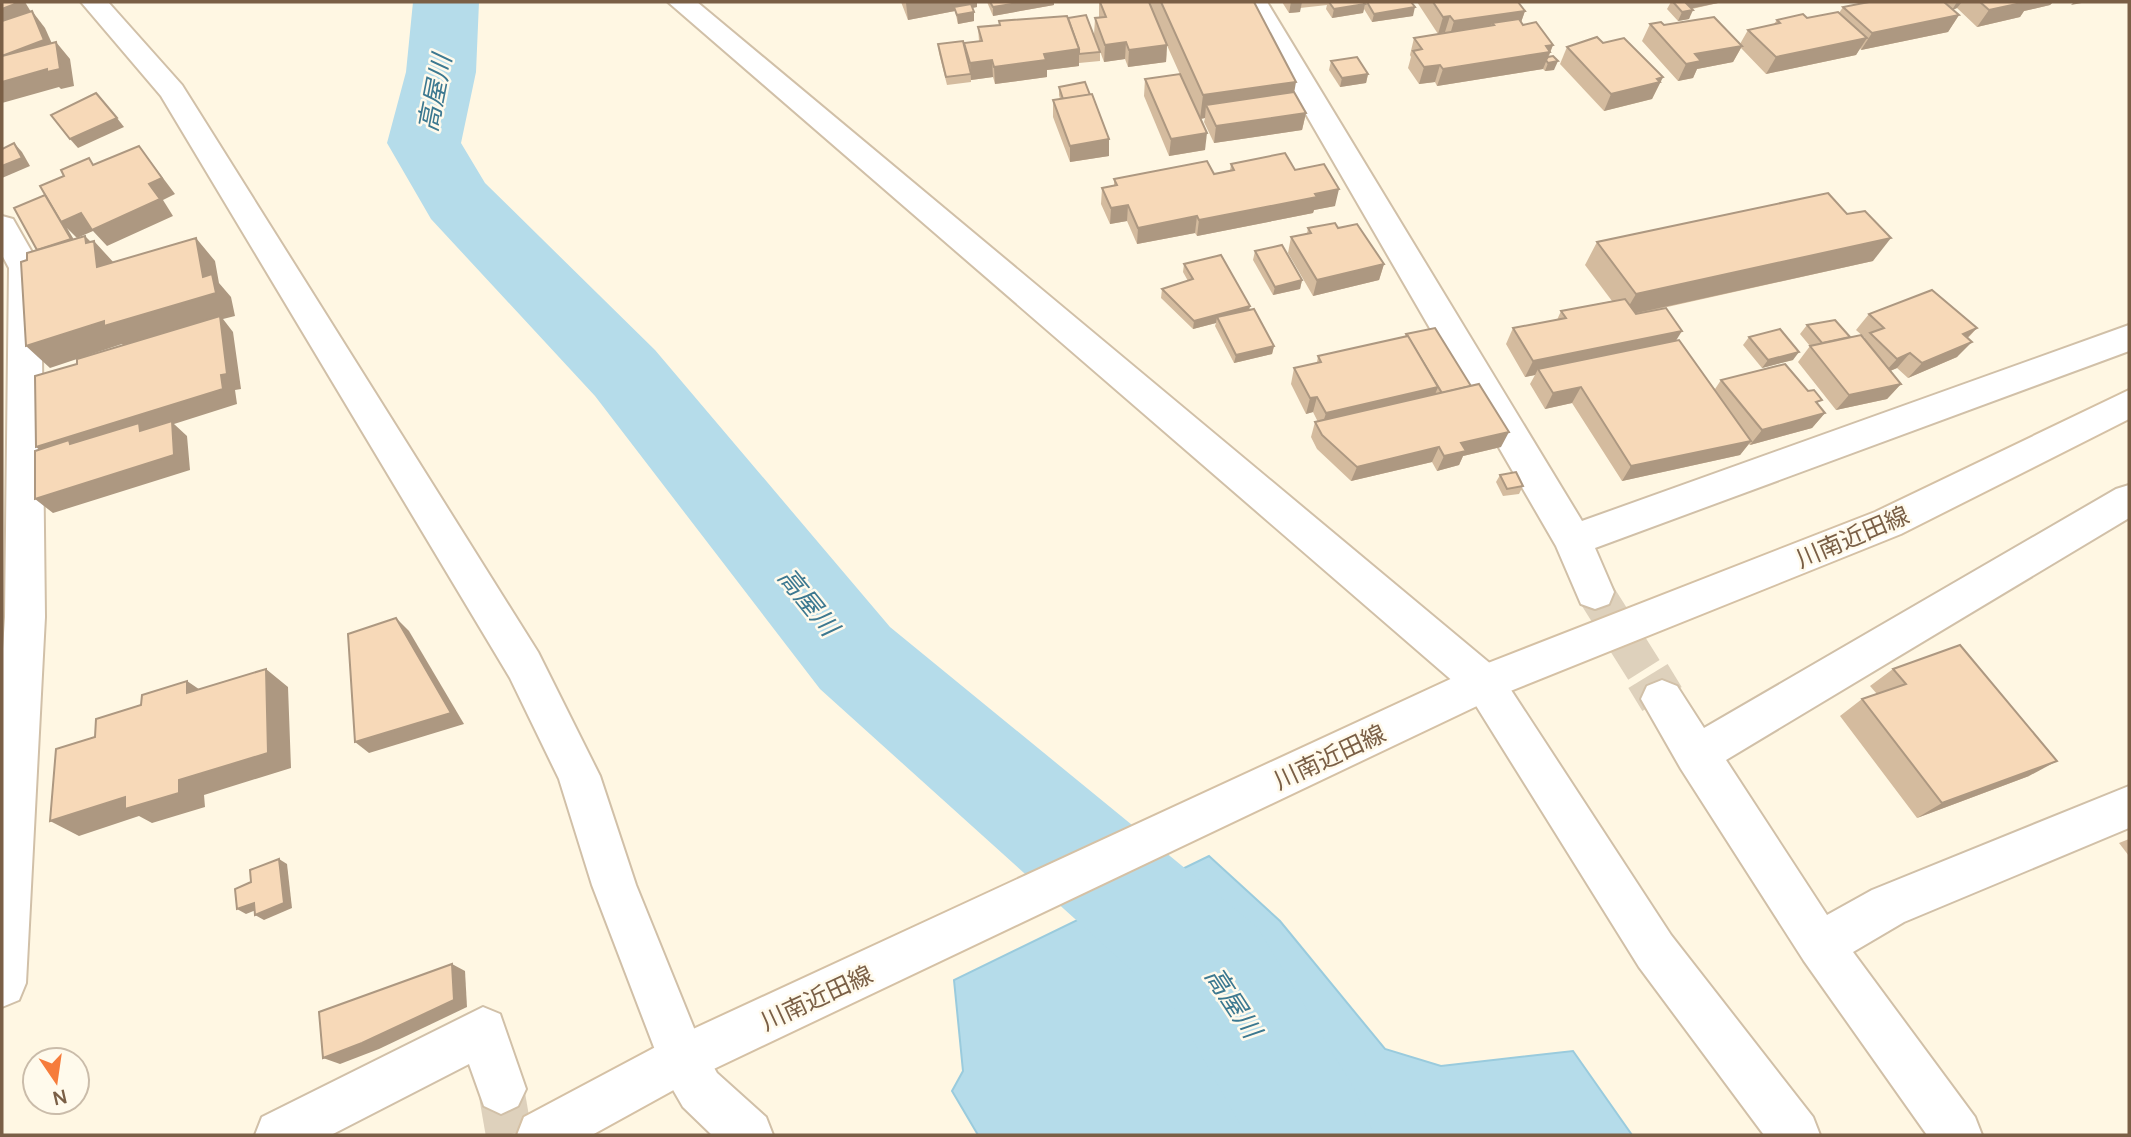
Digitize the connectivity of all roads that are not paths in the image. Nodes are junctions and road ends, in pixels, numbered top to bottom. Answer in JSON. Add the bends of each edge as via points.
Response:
{"nodes":[{"id":1,"x":94,"y":2,"type":"edge"},
{"id":2,"x":681,"y":2,"type":"edge"},
{"id":3,"x":1254,"y":2,"type":"edge"},
{"id":4,"x":2,"y":228,"type":"edge"},
{"id":5,"x":2129,"y":338,"type":"edge"},
{"id":6,"x":2129,"y":403,"type":"edge"},
{"id":7,"x":2129,"y":500,"type":"edge"},
{"id":8,"x":1573,"y":540,"type":"junction"},
{"id":9,"x":1595,"y":592,"type":"tunnel mouth"},
{"id":10,"x":1483,"y":683,"type":"junction"},
{"id":11,"x":1662,"y":699,"type":"tunnel mouth"},
{"id":12,"x":1696,"y":755,"type":"junction"},
{"id":13,"x":2129,"y":807,"type":"edge"},
{"id":14,"x":1820,"y":945,"type":"junction"},
{"id":15,"x":2,"y":982,"type":"edge"},
{"id":16,"x":682,"y":1059,"type":"junction"},
{"id":17,"x":501,"y":1089,"type":"tunnel mouth"},
{"id":18,"x":280,"y":1135,"type":"edge"},
{"id":19,"x":541,"y":1135,"type":"edge"},
{"id":20,"x":748,"y":1135,"type":"edge"},
{"id":21,"x":1795,"y":1135,"type":"edge"},
{"id":22,"x":1957,"y":1135,"type":"edge"}],
"edges":[{"from":1,"to":16,"type":"street","via":[[172,91],[524,665],[579,776],[623,909]]},
{"from":2,"to":10,"type":"street"},
{"from":3,"to":8,"type":"street"},
{"from":4,"to":15,"type":"street","via":[[25,268],[25,617]]},
{"from":5,"to":8,"type":"street"},
{"from":6,"to":10,"type":"street","name":"川南近田線","via":[[1888,523]]},
{"from":7,"to":12,"type":"street"},
{"from":8,"to":9,"type":"street"},
{"from":10,"to":16,"type":"street","name":"川南近田線"},
{"from":10,"to":21,"type":"street","via":[[1656,951]]},
{"from":11,"to":12,"type":"street"},
{"from":12,"to":14,"type":"street"},
{"from":13,"to":14,"type":"street","via":[[1888,906]]},
{"from":14,"to":22,"type":"street"},
{"from":16,"to":19,"type":"street","name":"川南近田線"},
{"from":16,"to":20,"type":"street","via":[[700,1090]]},
{"from":17,"to":18,"type":"street","via":[[483,1031]]}]}
